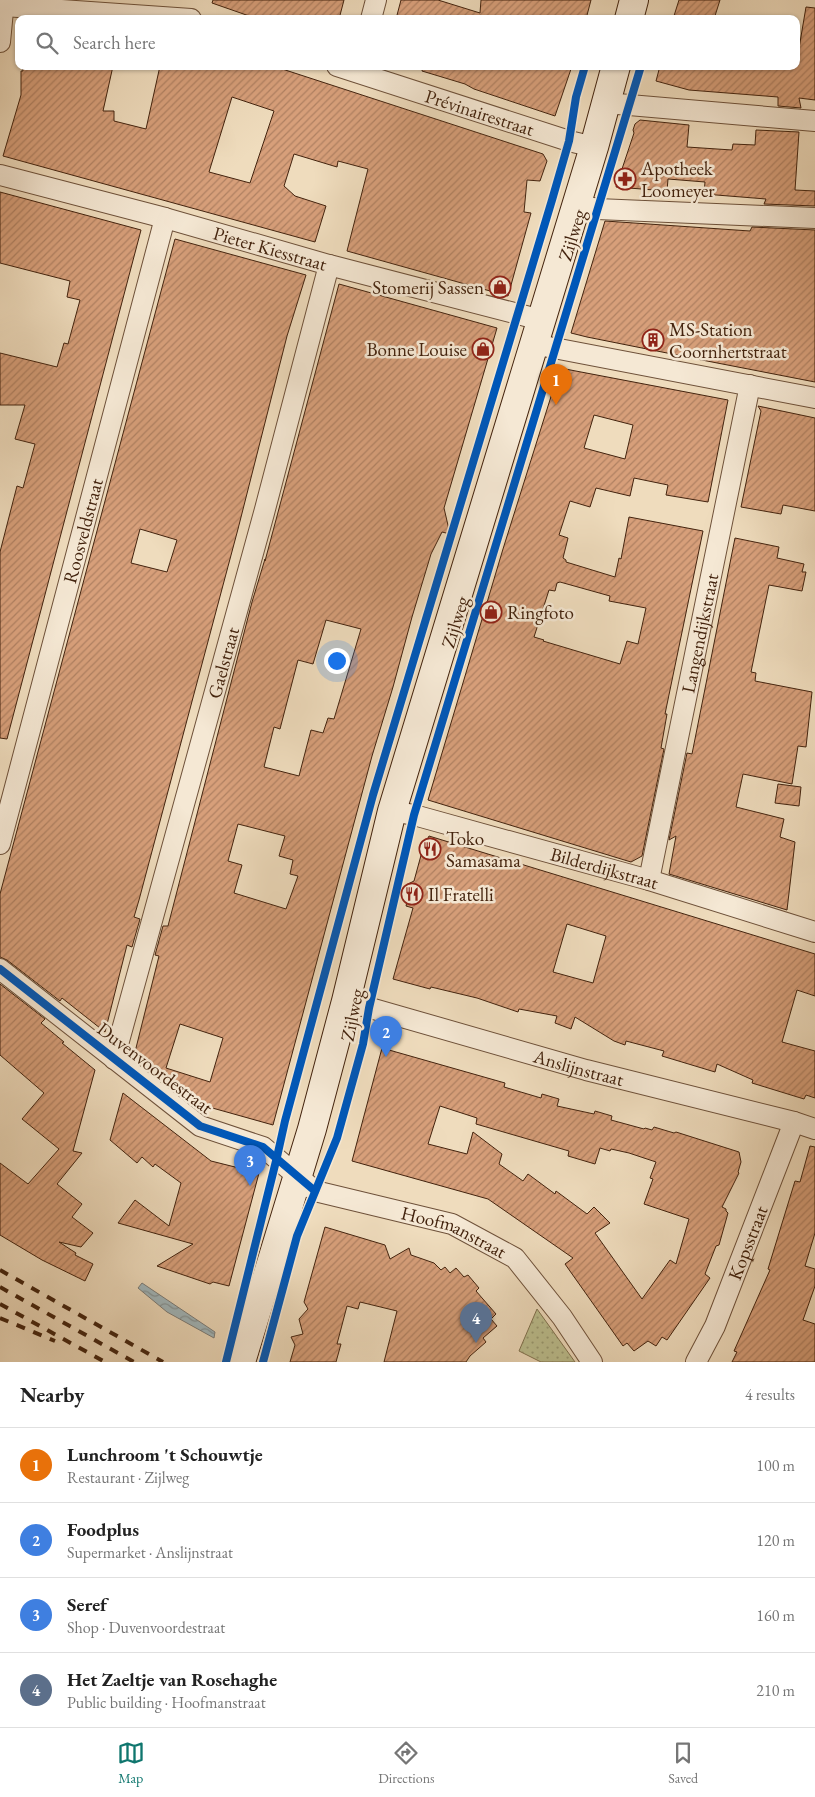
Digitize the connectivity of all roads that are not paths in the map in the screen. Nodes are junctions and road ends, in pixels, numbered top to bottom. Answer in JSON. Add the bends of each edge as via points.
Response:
{"nodes":[{"id":1,"x":376,"y":0,"type":"edge"},
{"id":2,"x":634,"y":0,"type":"edge"},
{"id":3,"x":4,"y":3,"type":"edge"},
{"id":4,"x":144,"y":15,"type":"edge"},
{"id":5,"x":372,"y":15,"type":"edge"},
{"id":6,"x":630,"y":15,"type":"edge"},
{"id":7,"x":0,"y":42,"type":"edge"},
{"id":8,"x":355,"y":70,"type":"edge"},
{"id":9,"x":615,"y":70,"type":"edge"},
{"id":10,"x":606,"y":103,"type":"junction"},
{"id":11,"x":815,"y":121,"type":"edge"},
{"id":12,"x":594,"y":147,"type":"junction"},
{"id":13,"x":0,"y":175,"type":"edge"},
{"id":14,"x":576,"y":204,"type":"junction"},
{"id":15,"x":815,"y":211,"type":"edge"},
{"id":16,"x":165,"y":218,"type":"junction"},
{"id":17,"x":815,"y":218,"type":"edge"},
{"id":18,"x":329,"y":265,"type":"junction"},
{"id":19,"x":537,"y":332,"type":"junction"},
{"id":20,"x":750,"y":386,"type":"junction"},
{"id":21,"x":815,"y":398,"type":"edge"},
{"id":22,"x":392,"y":811,"type":"junction"},
{"id":23,"x":0,"y":844,"type":"edge"},
{"id":24,"x":649,"y":880,"type":"junction"},
{"id":25,"x":815,"y":932,"type":"edge"},
{"id":26,"x":0,"y":969,"type":"edge"},
{"id":27,"x":346,"y":1001,"type":"junction"},
{"id":28,"x":114,"y":1059,"type":"junction"},
{"id":29,"x":794,"y":1122,"type":"junction"},
{"id":30,"x":815,"y":1129,"type":"edge"},
{"id":31,"x":299,"y":1176,"type":"junction"},
{"id":32,"x":241,"y":1362,"type":"edge"},
{"id":33,"x":592,"y":1362,"type":"edge"},
{"id":34,"x":696,"y":1362,"type":"edge"}],
"edges":[{"from":1,"to":5,"type":"street"},
{"from":2,"to":6,"type":"main road"},
{"from":3,"to":4,"type":"street"},
{"from":3,"to":7,"type":"street"},
{"from":8,"to":12,"type":"street","name":"Prévinairestraat"},
{"from":9,"to":10,"type":"main road","name":"Zijlweg"},
{"from":10,"to":11,"type":"street"},
{"from":10,"to":12,"type":"main road","name":"Zijlweg"},
{"from":12,"to":14,"type":"main road","name":"Zijlweg"},
{"from":13,"to":16,"type":"street","name":"Pieter Kiesstraat"},
{"from":14,"to":17,"type":"street","via":[[597,209]]},
{"from":14,"to":19,"type":"main road","name":"Zijlweg"},
{"from":15,"to":17,"type":"street"},
{"from":16,"to":18,"type":"street","name":"Pieter Kiesstraat"},
{"from":16,"to":23,"type":"street","name":"Roosveldstraat"},
{"from":18,"to":19,"type":"street","name":"Pieter Kiesstraat"},
{"from":18,"to":28,"type":"street","name":"Gaelstraat"},
{"from":19,"to":20,"type":"street","name":"Pieter Kiesstraat"},
{"from":19,"to":22,"type":"main road","name":"Zijlweg"},
{"from":20,"to":21,"type":"street","name":"Pieter Kiesstraat"},
{"from":20,"to":24,"type":"street","name":"Langendijkstraat"},
{"from":22,"to":24,"type":"street","name":"Bilderdijkstraat"},
{"from":22,"to":27,"type":"main road","name":"Zijlweg"},
{"from":24,"to":25,"type":"street","name":"Bilderdijkstraat"},
{"from":26,"to":28,"type":"street","name":"Duvenvoordestraat"},
{"from":27,"to":29,"type":"street","name":"Anslijnstraat","via":[[586,1070]]},
{"from":27,"to":31,"type":"main road","name":"Zijlweg"},
{"from":28,"to":31,"type":"street","name":"Duvenvoordestraat","via":[[200,1126],[263,1147]]},
{"from":29,"to":30,"type":"street","name":"Anslijnstraat"},
{"from":29,"to":34,"type":"street","name":"Kopsstraat","via":[[715,1326]]},
{"from":31,"to":32,"type":"main road","name":"Zijlweg"},
{"from":31,"to":33,"type":"street","name":"Hoofmanstraat","via":[[316,1191],[452,1224],[515,1258],[562,1317]]}]}
